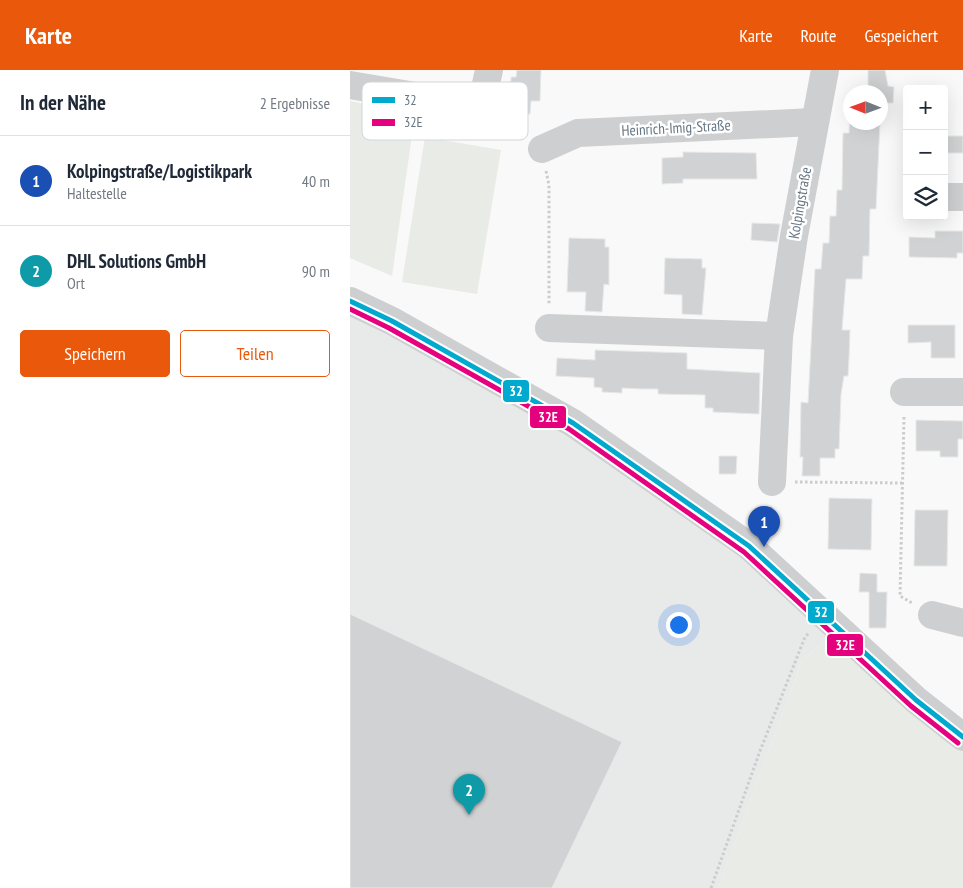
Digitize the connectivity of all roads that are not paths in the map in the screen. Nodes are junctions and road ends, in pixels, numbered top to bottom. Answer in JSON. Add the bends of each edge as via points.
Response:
{"nodes":[{"id":1,"x":825,"y":70,"type":"edge"},
{"id":2,"x":814,"y":122,"type":"junction"},
{"id":3,"x":542,"y":150,"type":"road end"},
{"id":4,"x":948,"y":197,"type":"edge"},
{"id":5,"x":963,"y":197,"type":"edge"},
{"id":6,"x":350,"y":301,"type":"edge"},
{"id":7,"x":549,"y":328,"type":"road end"},
{"id":8,"x":779,"y":336,"type":"junction"},
{"id":9,"x":904,"y":392,"type":"road end"},
{"id":10,"x":963,"y":392,"type":"edge"},
{"id":11,"x":772,"y":482,"type":"road end"},
{"id":12,"x":932,"y":615,"type":"road end"},
{"id":13,"x":963,"y":623,"type":"edge"},
{"id":14,"x":963,"y":737,"type":"edge"}],
"edges":[{"from":1,"to":2,"type":"street","name":"Kolpingstraße"},
{"from":2,"to":3,"type":"street","name":"Heinrich-Imig-Straße","via":[[578,133]]},
{"from":2,"to":8,"type":"street","name":"Kolpingstraße"},
{"from":4,"to":5,"type":"street"},
{"from":6,"to":14,"type":"street","via":[[392,321],[573,423],[749,546],[916,700]]},
{"from":7,"to":8,"type":"street"},
{"from":8,"to":11,"type":"street","name":"Kolpingstraße"},
{"from":9,"to":10,"type":"street"},
{"from":12,"to":13,"type":"street"}]}
